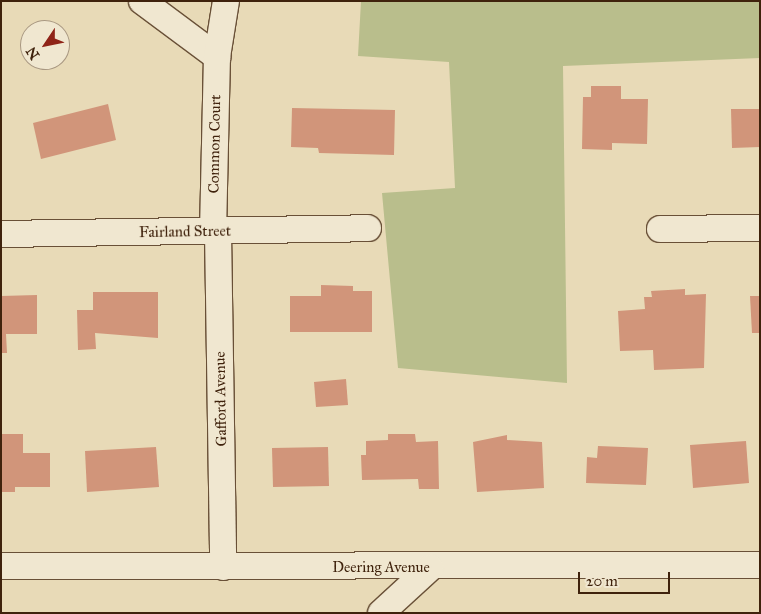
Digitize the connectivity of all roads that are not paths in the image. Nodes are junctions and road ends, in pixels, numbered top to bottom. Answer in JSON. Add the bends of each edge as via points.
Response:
{"nodes":[{"id":1,"x":142,"y":1,"type":"edge"},
{"id":2,"x":226,"y":1,"type":"edge"},
{"id":3,"x":218,"y":57,"type":"junction"},
{"id":4,"x":368,"y":228,"type":"dead end"},
{"id":5,"x":760,"y":228,"type":"edge"},
{"id":6,"x":660,"y":229,"type":"dead end"},
{"id":7,"x":216,"y":232,"type":"junction"},
{"id":8,"x":1,"y":234,"type":"edge"},
{"id":9,"x":760,"y":565,"type":"edge"},
{"id":10,"x":1,"y":566,"type":"edge"},
{"id":11,"x":224,"y":567,"type":"junction"},
{"id":12,"x":430,"y":568,"type":"junction"},
{"id":13,"x":381,"y":613,"type":"edge"}],
"edges":[{"from":1,"to":3,"type":"street"},
{"from":2,"to":3,"type":"street","name":"Common Court"},
{"from":3,"to":7,"type":"street","name":"Common Court"},
{"from":4,"to":7,"type":"street","name":"Fairland Street"},
{"from":5,"to":6,"type":"street"},
{"from":7,"to":8,"type":"street","name":"Fairland Street"},
{"from":7,"to":11,"type":"street","name":"Gafford Avenue"},
{"from":9,"to":12,"type":"street","name":"Deering Avenue"},
{"from":10,"to":11,"type":"street","name":"Deering Avenue"},
{"from":11,"to":12,"type":"street","name":"Deering Avenue"},
{"from":12,"to":13,"type":"street"}]}
